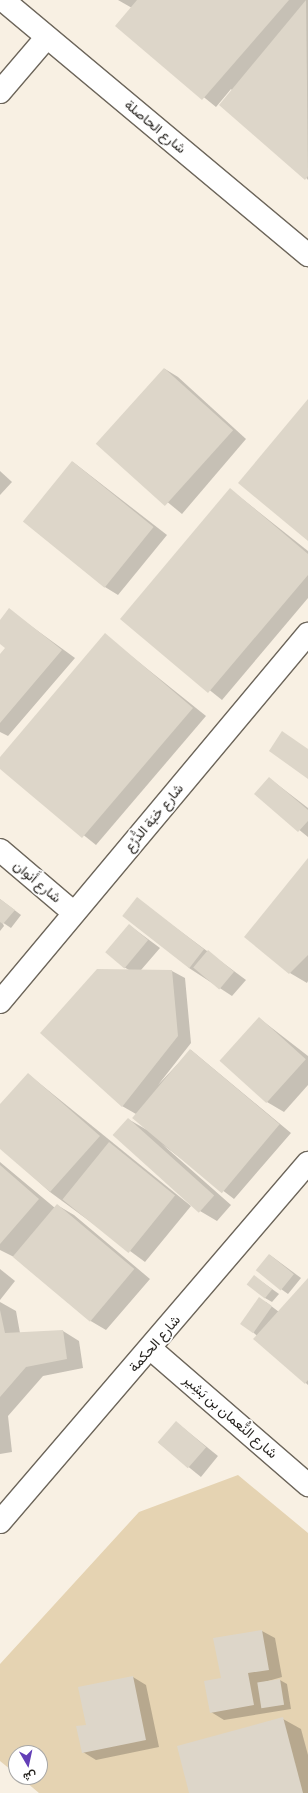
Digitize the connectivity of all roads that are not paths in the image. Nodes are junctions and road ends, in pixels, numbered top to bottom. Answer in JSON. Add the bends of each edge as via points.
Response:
{"nodes":[{"id":1,"x":3,"y":0,"type":"edge"},
{"id":2,"x":47,"y":37,"type":"junction"},
{"id":3,"x":0,"y":92,"type":"edge"},
{"id":4,"x":308,"y":255,"type":"edge"},
{"id":5,"x":308,"y":634,"type":"edge"},
{"id":6,"x":0,"y":850,"type":"edge"},
{"id":7,"x":74,"y":913,"type":"junction"},
{"id":8,"x":0,"y":1002,"type":"edge"},
{"id":9,"x":308,"y":1163,"type":"edge"},
{"id":10,"x":151,"y":1349,"type":"junction"},
{"id":11,"x":308,"y":1485,"type":"edge"},
{"id":12,"x":0,"y":1522,"type":"edge"}],
"edges":[{"from":1,"to":2,"type":"street","name":"شارع الحاصلة"},
{"from":2,"to":3,"type":"street"},
{"from":2,"to":4,"type":"street","name":"شارع الحاصلة"},
{"from":5,"to":7,"type":"street","name":"شارع خبَة الدُّرُع"},
{"from":6,"to":7,"type":"street","name":"شارع أَنوان"},
{"from":7,"to":8,"type":"street","name":"شارع خبَة الدُّرُع"},
{"from":9,"to":10,"type":"street","name":"شارع الحكمة"},
{"from":10,"to":11,"type":"street","name":"شارع النُّعمان بن بَشِير"},
{"from":10,"to":12,"type":"street","name":"شارع الحكمة"}]}
